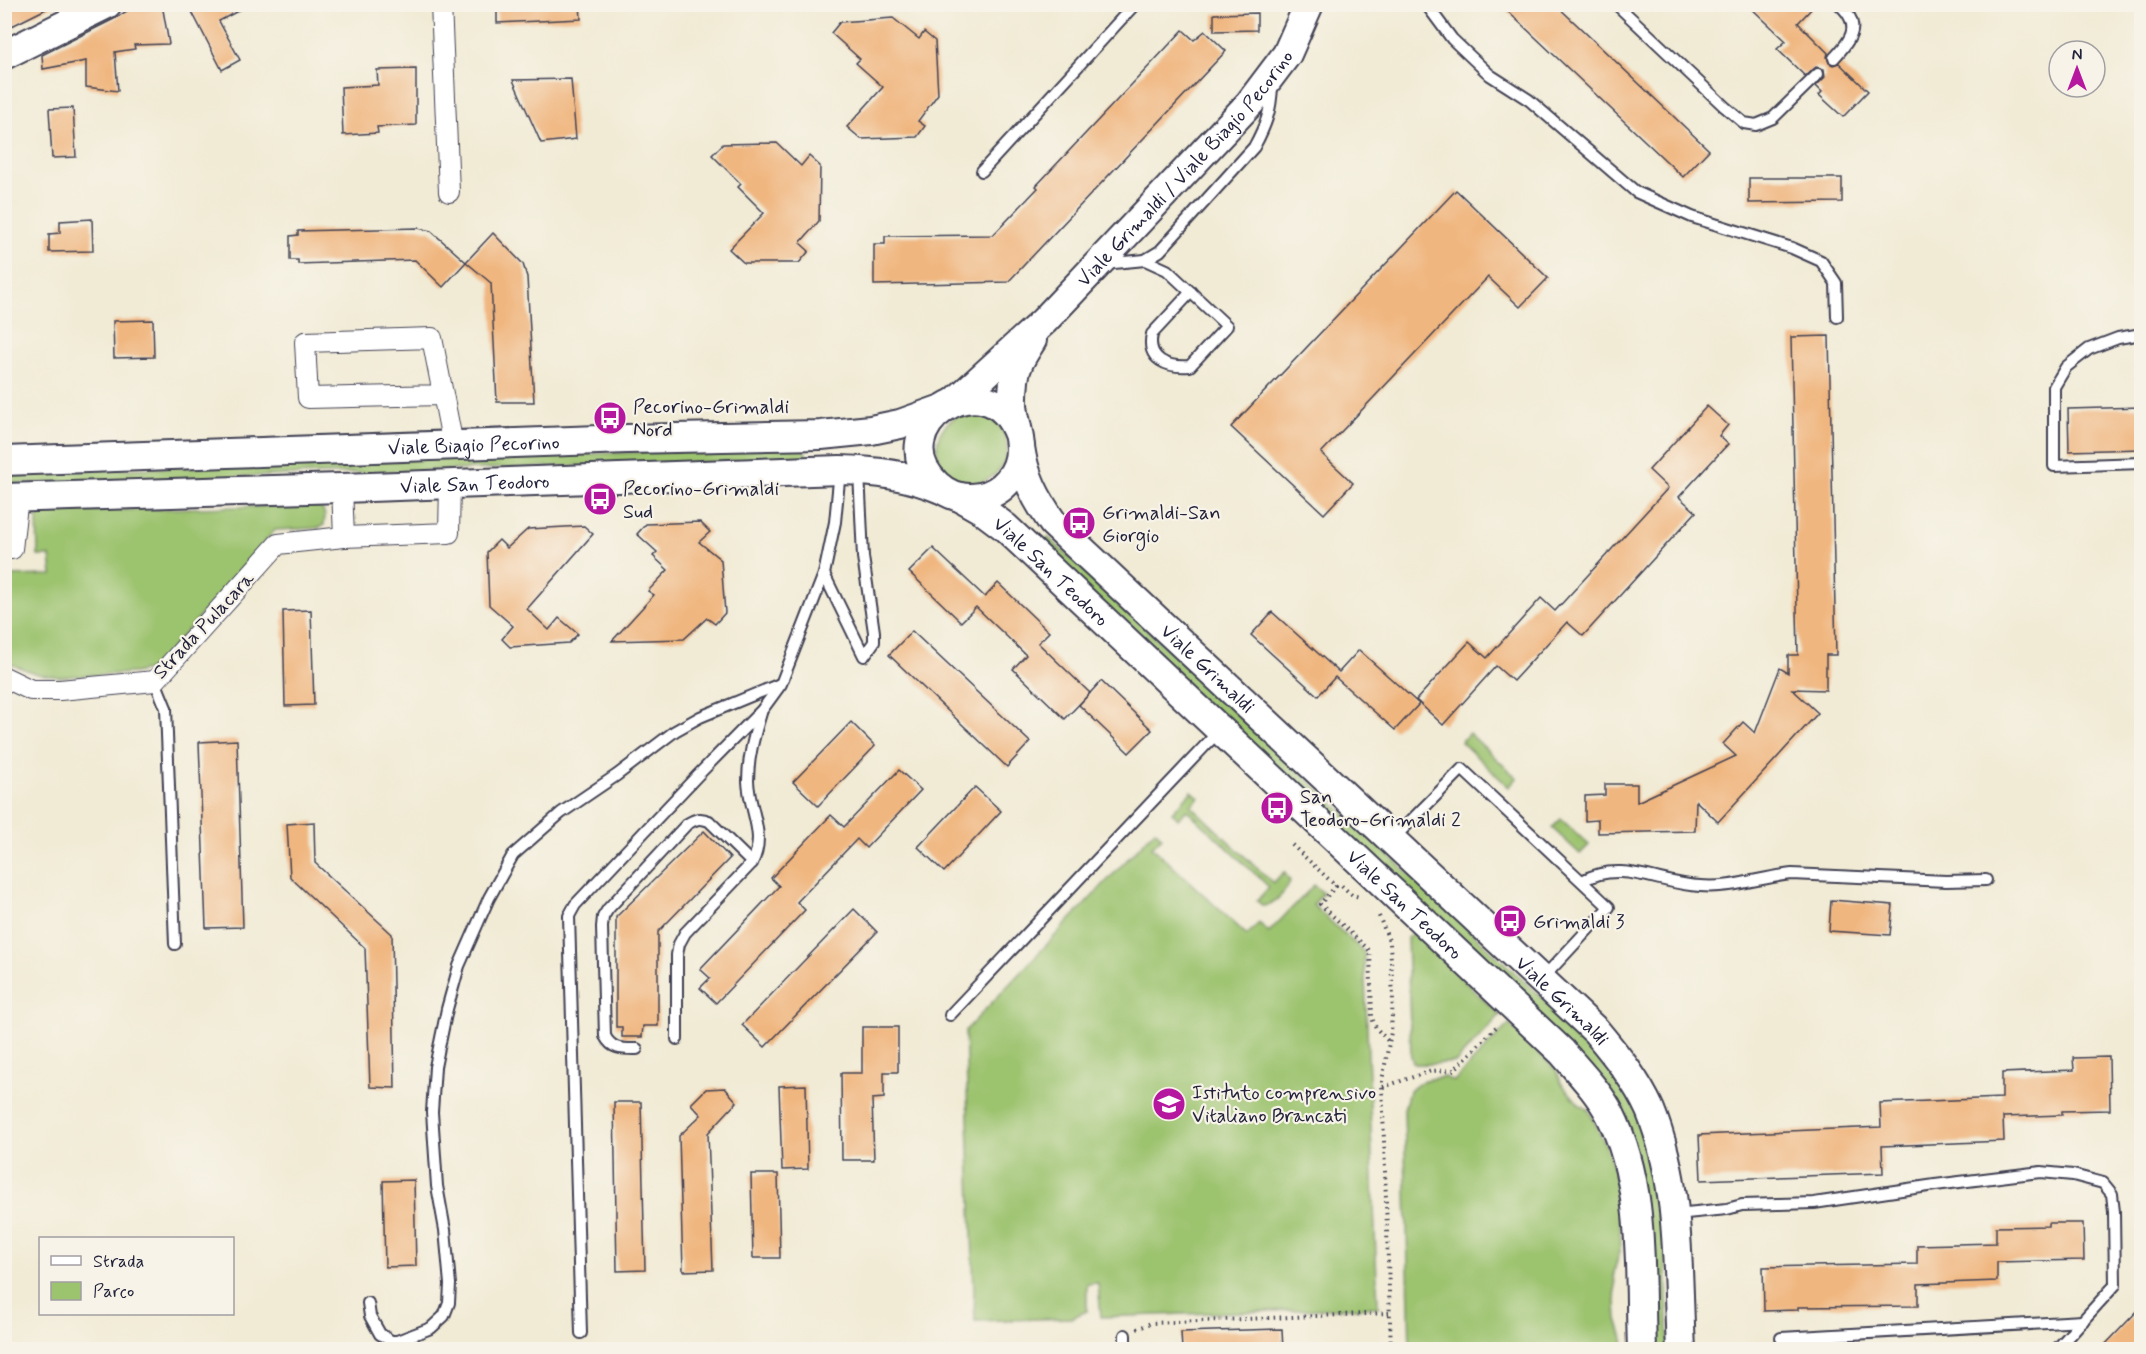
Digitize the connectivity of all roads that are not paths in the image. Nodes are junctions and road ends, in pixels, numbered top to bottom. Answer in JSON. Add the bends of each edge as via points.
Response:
{"nodes":[{"id":1,"x":107,"y":4,"type":"edge"},
{"id":2,"x":441,"y":4,"type":"edge"},
{"id":3,"x":1135,"y":4,"type":"edge"},
{"id":4,"x":1308,"y":4,"type":"edge"},
{"id":5,"x":1426,"y":4,"type":"edge"},
{"id":6,"x":1616,"y":4,"type":"edge"},
{"id":7,"x":1839,"y":4,"type":"edge"},
{"id":8,"x":4,"y":56,"type":"edge"},
{"id":9,"x":1834,"y":58,"type":"dead end"},
{"id":10,"x":1818,"y":74,"type":"dead end"},
{"id":11,"x":1272,"y":76,"type":"junction"},
{"id":12,"x":982,"y":171,"type":"dead end"},
{"id":13,"x":450,"y":192,"type":"dead end"},
{"id":14,"x":1145,"y":260,"type":"junction"},
{"id":15,"x":1097,"y":264,"type":"junction"},
{"id":16,"x":1191,"y":292,"type":"junction"},
{"id":17,"x":1837,"y":317,"type":"dead end"},
{"id":18,"x":1044,"y":321,"type":"junction"},
{"id":19,"x":2142,"y":334,"type":"edge"},
{"id":20,"x":443,"y":395,"type":"junction"},
{"id":21,"x":947,"y":406,"type":"junction"},
{"id":22,"x":1019,"y":440,"type":"junction"},
{"id":23,"x":453,"y":445,"type":"junction"},
{"id":24,"x":4,"y":461,"type":"edge"},
{"id":25,"x":2142,"y":464,"type":"edge"},
{"id":26,"x":850,"y":470,"type":"junction"},
{"id":27,"x":450,"y":484,"type":"junction"},
{"id":28,"x":342,"y":488,"type":"junction"},
{"id":29,"x":951,"y":493,"type":"junction"},
{"id":30,"x":11,"y":497,"type":"edge"},
{"id":31,"x":344,"y":537,"type":"junction"},
{"id":32,"x":4,"y":549,"type":"edge"},
{"id":33,"x":824,"y":574,"type":"junction"},
{"id":34,"x":4,"y":677,"type":"edge"},
{"id":35,"x":155,"y":681,"type":"junction"},
{"id":36,"x":781,"y":684,"type":"junction"},
{"id":37,"x":762,"y":710,"type":"junction"},
{"id":38,"x":1221,"y":729,"type":"junction"},
{"id":39,"x":1392,"y":841,"type":"junction"},
{"id":40,"x":752,"y":863,"type":"junction"},
{"id":41,"x":1986,"y":880,"type":"dead end"},
{"id":42,"x":1582,"y":881,"type":"junction"},
{"id":43,"x":175,"y":944,"type":"dead end"},
{"id":44,"x":1541,"y":981,"type":"junction"},
{"id":45,"x":951,"y":1015,"type":"dead end"},
{"id":46,"x":678,"y":1039,"type":"dead end"},
{"id":47,"x":637,"y":1049,"type":"dead end"},
{"id":48,"x":1675,"y":1214,"type":"junction"},
{"id":49,"x":368,"y":1303,"type":"dead end"},
{"id":50,"x":2083,"y":1321,"type":"junction"},
{"id":51,"x":581,"y":1333,"type":"dead end"},
{"id":52,"x":1125,"y":1335,"type":"road end"},
{"id":53,"x":1781,"y":1338,"type":"dead end"},
{"id":54,"x":1125,"y":1350,"type":"edge"},
{"id":55,"x":1642,"y":1350,"type":"edge"},
{"id":56,"x":1681,"y":1350,"type":"edge"},
{"id":57,"x":2056,"y":1350,"type":"edge"}],
"edges":[{"from":1,"to":8,"type":"main road"},
{"from":2,"to":13,"type":"street"},
{"from":3,"to":12,"type":"lane"},
{"from":4,"to":11,"type":"main road","name":"Viale Grimaldi / Viale Biagio Pecorino","via":[[1287,54]]},
{"from":5,"to":17,"type":"lane","via":[[1452,39],[1490,75],[1529,100],[1636,192],[1692,217],[1821,261],[1836,283]]},
{"from":6,"to":10,"type":"lane","via":[[1744,123],[1756,125],[1773,118]]},
{"from":7,"to":9,"type":"lane","via":[[1853,21],[1853,34]]},
{"from":11,"to":14,"type":"lane","via":[[1271,109],[1254,147],[1160,251]]},
{"from":11,"to":15,"type":"main road","name":"Viale Grimaldi / Viale Biagio Pecorino"},
{"from":14,"to":15,"type":"lane"},
{"from":14,"to":16,"type":"lane","via":[[1167,270]]},
{"from":15,"to":18,"type":"main road","name":"Viale Grimaldi / Viale Biagio Pecorino"},
{"from":16,"to":16,"type":"lane","via":[[1152,334],[1152,352],[1170,365],[1190,366],[1227,326]]},
{"from":18,"to":21,"type":"main road"},
{"from":18,"to":22,"type":"main road","name":"Viale Grimaldi","via":[[1016,369],[1014,411]]},
{"from":19,"to":25,"type":"lane","via":[[2089,349],[2066,367],[2054,387],[2054,466]]},
{"from":20,"to":20,"type":"street","via":[[432,338],[305,342],[308,398]]},
{"from":20,"to":23,"type":"street"},
{"from":21,"to":22,"type":"main road","via":[[975,399],[994,405],[1009,417]]},
{"from":21,"to":23,"type":"main road","name":"Viale Biagio Pecorino","via":[[900,424],[821,435]]},
{"from":21,"to":29,"type":"main road","via":[[930,420],[921,450],[928,475]]},
{"from":22,"to":29,"type":"main road","via":[[1015,472],[1002,487],[986,496]]},
{"from":22,"to":39,"type":"main road","name":"Viale Grimaldi","via":[[1029,484],[1053,523]]},
{"from":23,"to":24,"type":"main road","name":"Viale Biagio Pecorino"},
{"from":26,"to":27,"type":"main road","name":"Viale San Teodoro"},
{"from":26,"to":29,"type":"main road","name":"Viale San Teodoro","via":[[912,477]]},
{"from":26,"to":33,"type":"lane"},
{"from":26,"to":33,"type":"lane","via":[[874,632],[874,642],[864,656]]},
{"from":27,"to":28,"type":"main road","name":"Viale San Teodoro"},
{"from":27,"to":31,"type":"street","name":"Strada Pulacara","via":[[449,532]]},
{"from":28,"to":30,"type":"main road","name":"Viale San Teodoro"},
{"from":28,"to":31,"type":"street"},
{"from":29,"to":38,"type":"main road","name":"Viale San Teodoro","via":[[1005,527]]},
{"from":30,"to":32,"type":"street","via":[[12,549]]},
{"from":31,"to":35,"type":"street","name":"Strada Pulacara","via":[[278,544]]},
{"from":33,"to":36,"type":"lane"},
{"from":34,"to":35,"type":"street","name":"Strada Pulacara","via":[[31,690]]},
{"from":35,"to":43,"type":"lane","via":[[166,708]]},
{"from":36,"to":37,"type":"lane"},
{"from":36,"to":49,"type":"lane","via":[[675,731],[561,813],[513,855],[459,966],[435,1067],[432,1112],[449,1304],[444,1316],[431,1328],[391,1341],[380,1334]]},
{"from":37,"to":40,"type":"lane","via":[[751,747],[748,784],[759,841]]},
{"from":37,"to":51,"type":"lane","via":[[575,905],[569,916]]},
{"from":38,"to":45,"type":"lane"},
{"from":38,"to":55,"type":"main road","name":"Viale San Teodoro","via":[[1562,1052],[1594,1089],[1620,1138],[1635,1197]]},
{"from":39,"to":42,"type":"lane","via":[[1462,769]]},
{"from":39,"to":44,"type":"main road","name":"Viale Grimaldi"},
{"from":40,"to":46,"type":"lane","via":[[679,944]]},
{"from":40,"to":47,"type":"lane","via":[[710,821],[695,819],[603,917],[605,1036],[612,1046]]},
{"from":41,"to":42,"type":"lane","via":[[1792,874],[1699,886],[1613,871]]},
{"from":42,"to":44,"type":"lane","via":[[1609,907]]},
{"from":44,"to":48,"type":"main road","name":"Viale Grimaldi","via":[[1596,1031],[1640,1091],[1659,1137]]},
{"from":48,"to":50,"type":"lane","via":[[1742,1205],[1814,1203],[2041,1172],[2073,1175],[2103,1183],[2112,1194],[2114,1212],[2115,1285]]},
{"from":48,"to":56,"type":"main road","name":"Viale Grimaldi"},
{"from":50,"to":53,"type":"lane"},
{"from":50,"to":57,"type":"lane"},
{"from":52,"to":54,"type":"lane"}]}
